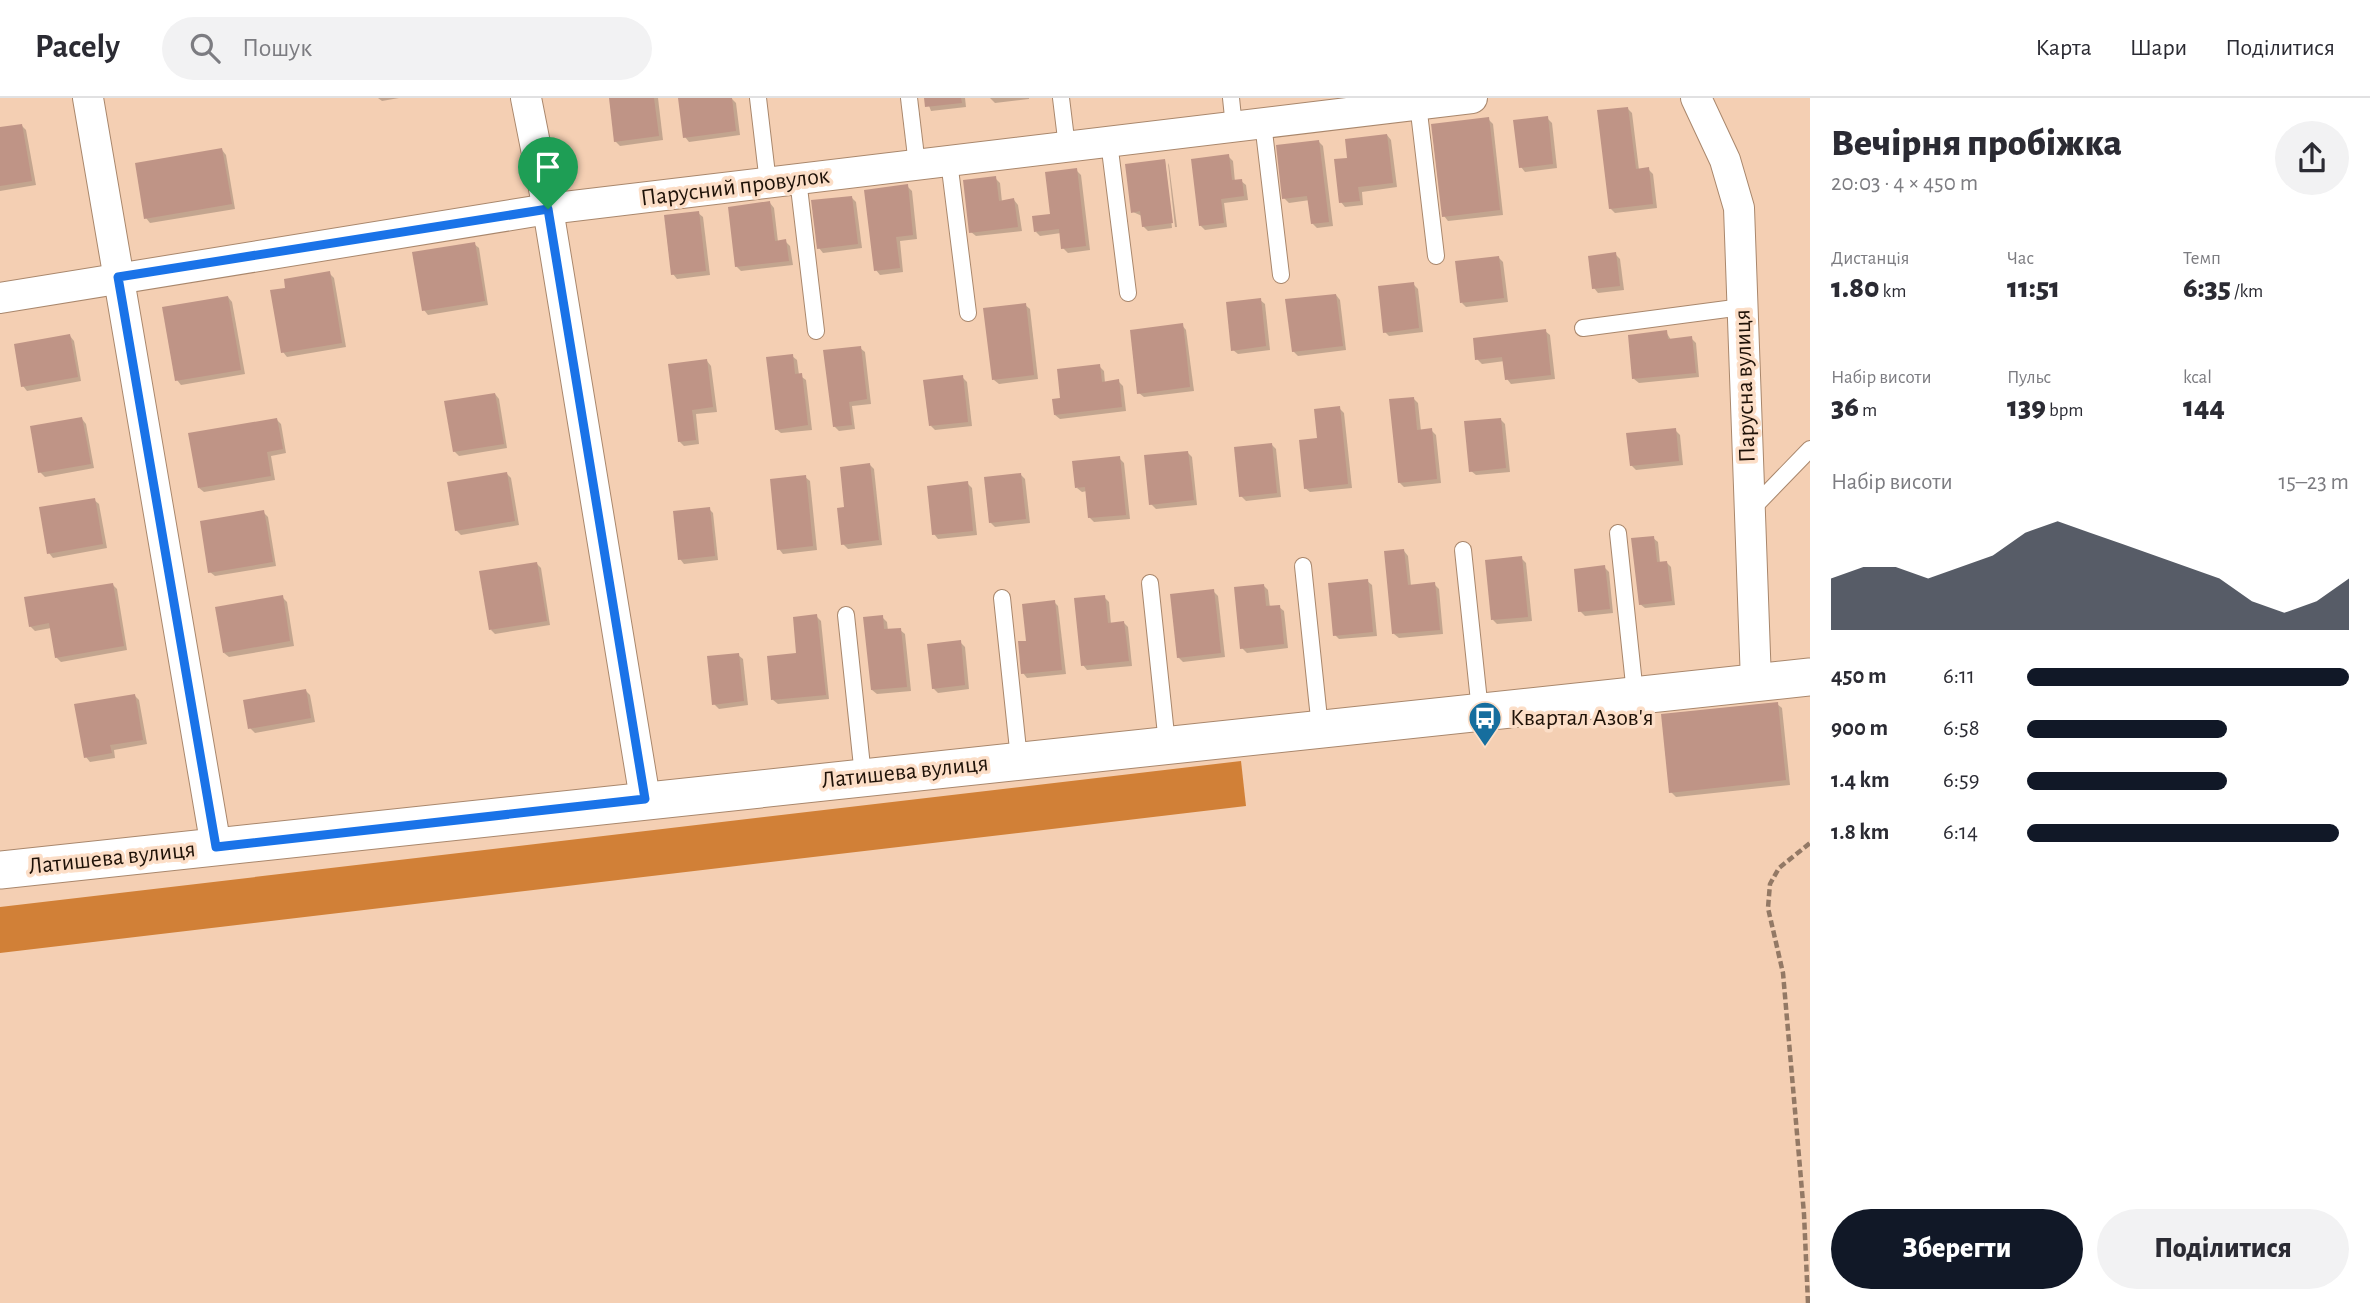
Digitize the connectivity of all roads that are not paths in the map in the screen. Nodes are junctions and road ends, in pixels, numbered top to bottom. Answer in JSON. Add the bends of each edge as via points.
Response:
{"nodes":[{"id":1,"x":88,"y":98,"type":"edge"},
{"id":2,"x":526,"y":98,"type":"edge"},
{"id":3,"x":758,"y":98,"type":"edge"},
{"id":4,"x":908,"y":98,"type":"edge"},
{"id":5,"x":1061,"y":98,"type":"edge"},
{"id":6,"x":1472,"y":98,"type":"edge"},
{"id":7,"x":1696,"y":98,"type":"edge"},
{"id":8,"x":1418,"y":104,"type":"junction"},
{"id":9,"x":1243,"y":116,"type":"edge"},
{"id":10,"x":1110,"y":142,"type":"junction"},
{"id":11,"x":1067,"y":147,"type":"junction"},
{"id":12,"x":950,"y":161,"type":"junction"},
{"id":13,"x":917,"y":165,"type":"junction"},
{"id":14,"x":798,"y":179,"type":"junction"},
{"id":15,"x":768,"y":183,"type":"junction"},
{"id":16,"x":548,"y":209,"type":"junction"},
{"id":17,"x":1436,"y":257,"type":"dead end"},
{"id":18,"x":1281,"y":275,"type":"dead end"},
{"id":19,"x":118,"y":277,"type":"junction"},
{"id":20,"x":1128,"y":293,"type":"dead end"},
{"id":21,"x":0,"y":298,"type":"edge"},
{"id":22,"x":1742,"y":307,"type":"junction"},
{"id":23,"x":968,"y":313,"type":"dead end"},
{"id":24,"x":1583,"y":328,"type":"dead end"},
{"id":25,"x":816,"y":331,"type":"dead end"},
{"id":26,"x":1810,"y":449,"type":"edge"},
{"id":27,"x":1749,"y":512,"type":"junction"},
{"id":28,"x":1618,"y":533,"type":"dead end"},
{"id":29,"x":1463,"y":550,"type":"dead end"},
{"id":30,"x":1303,"y":566,"type":"dead end"},
{"id":31,"x":1150,"y":583,"type":"dead end"},
{"id":32,"x":1002,"y":598,"type":"dead end"},
{"id":33,"x":846,"y":615,"type":"dead end"},
{"id":34,"x":1756,"y":682,"type":"junction"},
{"id":35,"x":1809,"y":682,"type":"edge"},
{"id":36,"x":1635,"y":694,"type":"junction"},
{"id":37,"x":1480,"y":711,"type":"junction"},
{"id":38,"x":1320,"y":728,"type":"junction"},
{"id":39,"x":1167,"y":744,"type":"junction"},
{"id":40,"x":1019,"y":760,"type":"junction"},
{"id":41,"x":863,"y":776,"type":"junction"},
{"id":42,"x":645,"y":799,"type":"junction"},
{"id":43,"x":216,"y":847,"type":"junction"},
{"id":44,"x":0,"y":870,"type":"edge"}],
"edges":[{"from":1,"to":19,"type":"street"},
{"from":2,"to":16,"type":"street"},
{"from":3,"to":15,"type":"lane"},
{"from":4,"to":13,"type":"lane"},
{"from":5,"to":11,"type":"lane"},
{"from":6,"to":8,"type":"street","name":"Парусний провулок"},
{"from":7,"to":22,"type":"street","name":"Парусна вулиця","via":[[1725,160],[1738,208]]},
{"from":8,"to":9,"type":"street","name":"Парусний провулок"},
{"from":8,"to":17,"type":"lane"},
{"from":9,"to":10,"type":"street","name":"Парусний провулок"},
{"from":9,"to":18,"type":"lane"},
{"from":10,"to":11,"type":"street","name":"Парусний провулок"},
{"from":10,"to":20,"type":"lane"},
{"from":11,"to":12,"type":"street","name":"Парусний провулок"},
{"from":12,"to":13,"type":"street","name":"Парусний провулок"},
{"from":12,"to":23,"type":"lane"},
{"from":13,"to":14,"type":"street","name":"Парусний провулок"},
{"from":14,"to":15,"type":"street","name":"Парусний провулок"},
{"from":14,"to":25,"type":"lane"},
{"from":15,"to":16,"type":"street","name":"Парусний провулок"},
{"from":16,"to":19,"type":"street","name":"Парусний провулок"},
{"from":16,"to":42,"type":"street"},
{"from":19,"to":21,"type":"street","name":"Парусний провулок"},
{"from":19,"to":43,"type":"street"},
{"from":22,"to":24,"type":"lane"},
{"from":22,"to":27,"type":"street","name":"Парусна вулиця"},
{"from":26,"to":27,"type":"lane"},
{"from":27,"to":34,"type":"street","name":"Парусна вулиця"},
{"from":28,"to":36,"type":"lane"},
{"from":29,"to":37,"type":"lane"},
{"from":30,"to":38,"type":"lane"},
{"from":31,"to":39,"type":"lane"},
{"from":32,"to":40,"type":"lane"},
{"from":33,"to":41,"type":"lane"},
{"from":34,"to":35,"type":"street","name":"Латишева вулиця"},
{"from":34,"to":36,"type":"street","name":"Латишева вулиця"},
{"from":36,"to":37,"type":"street","name":"Латишева вулиця"},
{"from":37,"to":38,"type":"street","name":"Латишева вулиця"},
{"from":38,"to":39,"type":"street","name":"Латишева вулиця"},
{"from":39,"to":40,"type":"street","name":"Латишева вулиця"},
{"from":40,"to":41,"type":"street","name":"Латишева вулиця"},
{"from":41,"to":42,"type":"street","name":"Латишева вулиця"},
{"from":42,"to":43,"type":"street","name":"Латишева вулиця"},
{"from":43,"to":44,"type":"street","name":"Латишева вулиця"}]}
